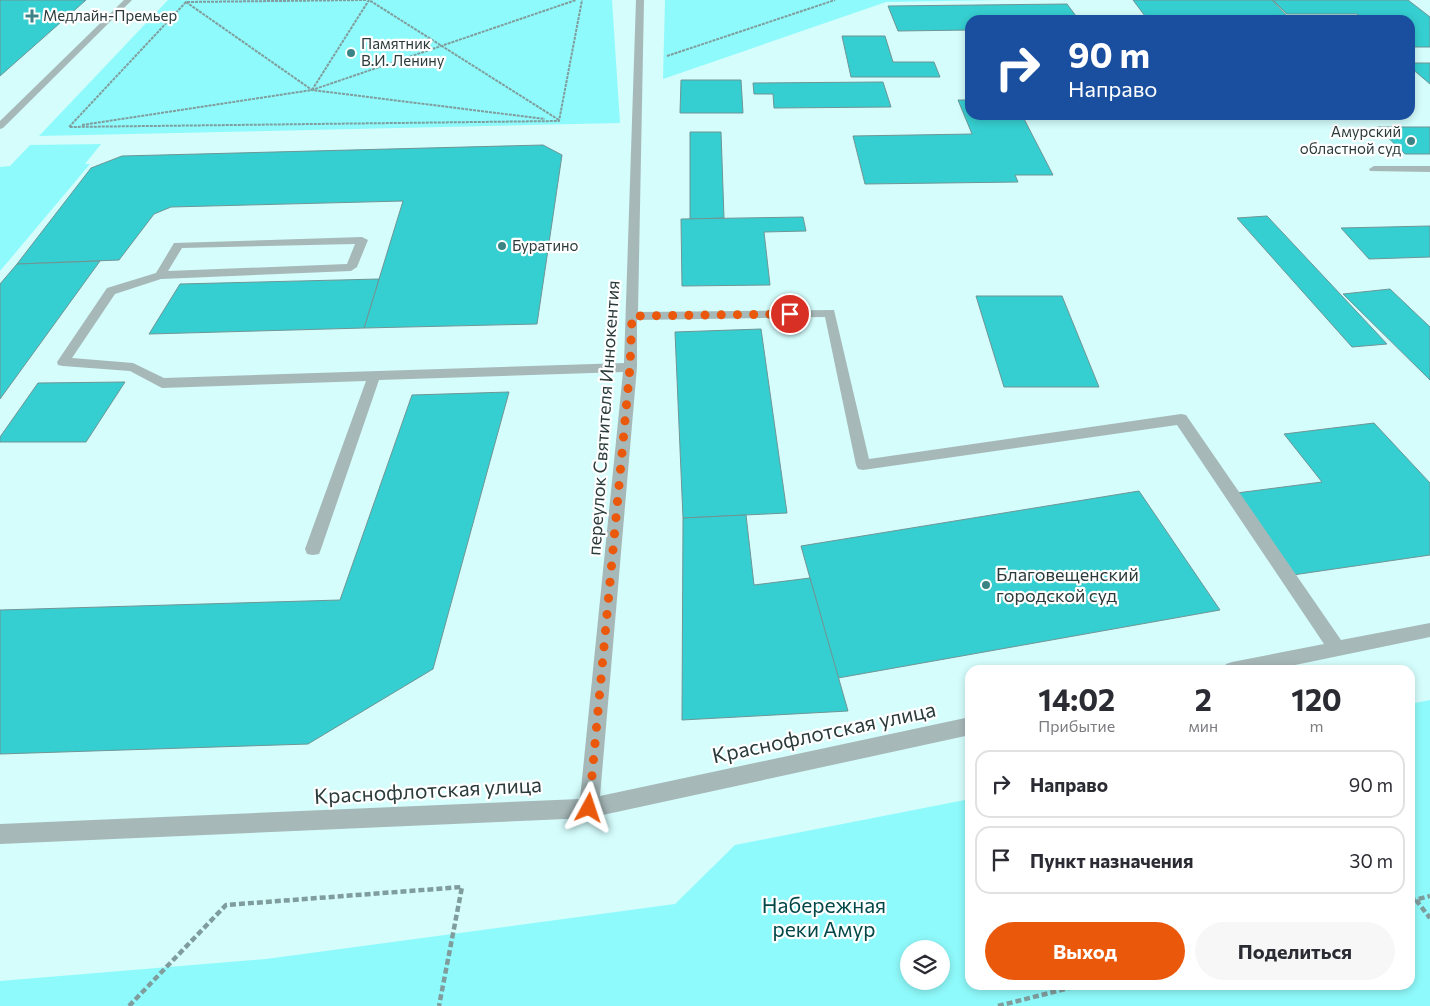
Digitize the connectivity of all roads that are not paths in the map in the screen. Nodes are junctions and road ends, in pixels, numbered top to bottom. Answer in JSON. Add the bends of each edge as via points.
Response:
{"nodes":[{"id":1,"x":128,"y":0,"type":"edge"},
{"id":2,"x":640,"y":0,"type":"edge"},
{"id":3,"x":0,"y":126,"type":"edge"},
{"id":4,"x":1374,"y":169,"type":"dead end"},
{"id":5,"x":1430,"y":169,"type":"edge"},
{"id":6,"x":160,"y":275,"type":"junction"},
{"id":7,"x":632,"y":316,"type":"junction"},
{"id":8,"x":630,"y":367,"type":"junction"},
{"id":9,"x":374,"y":376,"type":"junction"},
{"id":10,"x":313,"y":549,"type":"dead end"},
{"id":11,"x":1430,"y":630,"type":"edge"},
{"id":12,"x":1336,"y":648,"type":"junction"},
{"id":13,"x":1256,"y":665,"type":"edge"},
{"id":14,"x":965,"y":727,"type":"edge"},
{"id":15,"x":589,"y":808,"type":"junction"},
{"id":16,"x":0,"y":834,"type":"edge"}],
"edges":[{"from":1,"to":3,"type":"street"},
{"from":2,"to":7,"type":"street","name":"переулок Святителя Иннокентия"},
{"from":4,"to":5,"type":"street"},
{"from":6,"to":6,"type":"street","via":[[178,245],[362,240],[351,267]]},
{"from":6,"to":9,"type":"street","via":[[110,291],[63,362],[133,367],[162,383]]},
{"from":7,"to":8,"type":"street","name":"переулок Святителя Иннокентия"},
{"from":7,"to":12,"type":"street","via":[[830,313],[863,465],[1181,419]]},
{"from":8,"to":9,"type":"street"},
{"from":8,"to":15,"type":"street","name":"переулок Святителя Иннокентия"},
{"from":9,"to":10,"type":"street"},
{"from":11,"to":12,"type":"street"},
{"from":12,"to":13,"type":"street"},
{"from":14,"to":15,"type":"street","name":"Краснофлотская улица"},
{"from":15,"to":16,"type":"street","name":"Краснофлотская улица"}]}
